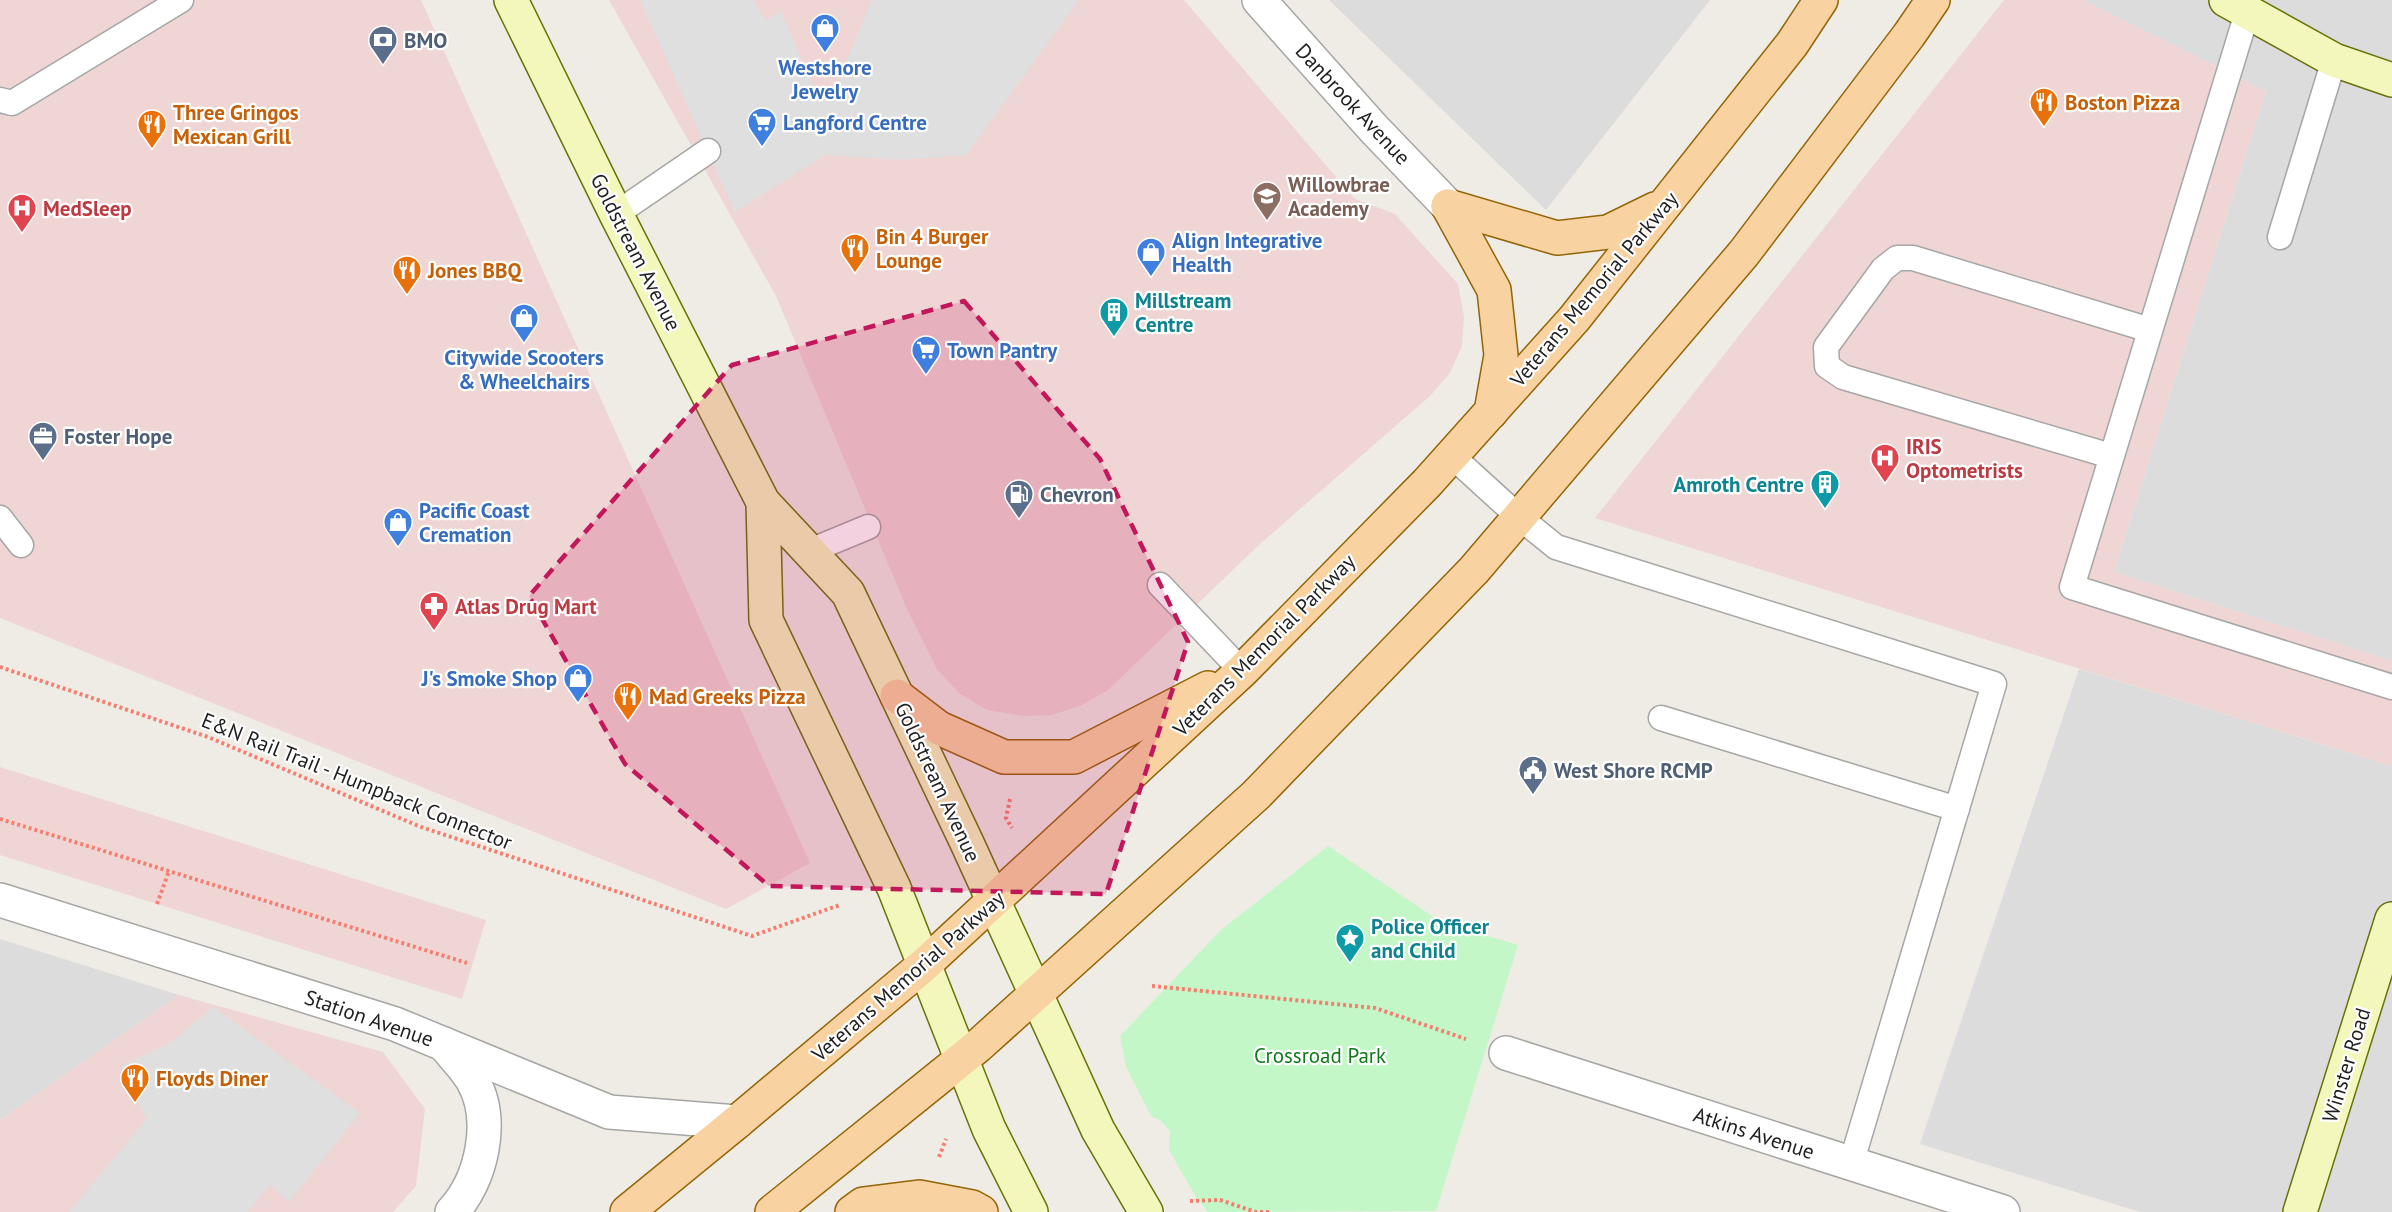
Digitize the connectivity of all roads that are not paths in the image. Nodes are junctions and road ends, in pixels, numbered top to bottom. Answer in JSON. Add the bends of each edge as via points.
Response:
{"nodes":[{"id":1,"x":181,"y":0,"type":"edge"},
{"id":2,"x":511,"y":0,"type":"edge"},
{"id":3,"x":1259,"y":0,"type":"edge"},
{"id":4,"x":1821,"y":0,"type":"edge"},
{"id":5,"x":1933,"y":0,"type":"edge"},
{"id":6,"x":2236,"y":7,"type":"edge"},
{"id":7,"x":2334,"y":60,"type":"junction"},
{"id":8,"x":2392,"y":80,"type":"edge"},
{"id":9,"x":0,"y":100,"type":"edge"},
{"id":10,"x":708,"y":151,"type":"dead end"},
{"id":11,"x":1665,"y":204,"type":"junction"},
{"id":12,"x":1448,"y":206,"type":"junction"},
{"id":13,"x":616,"y":214,"type":"junction"},
{"id":14,"x":2280,"y":237,"type":"dead end"},
{"id":15,"x":2150,"y":330,"type":"junction"},
{"id":16,"x":1491,"y":412,"type":"junction"},
{"id":17,"x":1452,"y":456,"type":"junction"},
{"id":18,"x":2111,"y":456,"type":"junction"},
{"id":19,"x":764,"y":502,"type":"junction"},
{"id":20,"x":1519,"y":517,"type":"junction"},
{"id":21,"x":0,"y":518,"type":"edge"},
{"id":22,"x":868,"y":527,"type":"dead end"},
{"id":23,"x":21,"y":545,"type":"dead end"},
{"id":24,"x":810,"y":551,"type":"junction"},
{"id":25,"x":1160,"y":585,"type":"dead end"},
{"id":26,"x":1242,"y":671,"type":"junction"},
{"id":27,"x":2392,"y":687,"type":"edge"},
{"id":28,"x":897,"y":696,"type":"junction"},
{"id":29,"x":1661,"y":718,"type":"dead end"},
{"id":30,"x":1957,"y":809,"type":"junction"},
{"id":31,"x":0,"y":900,"type":"edge"},
{"id":32,"x":994,"y":902,"type":"junction"},
{"id":33,"x":2392,"y":919,"type":"edge"},
{"id":34,"x":924,"y":964,"type":"junction"},
{"id":35,"x":1036,"y":993,"type":"junction"},
{"id":36,"x":442,"y":1042,"type":"junction"},
{"id":37,"x":1506,"y":1053,"type":"road end"},
{"id":38,"x":962,"y":1059,"type":"junction"},
{"id":39,"x":737,"y":1122,"type":"junction"},
{"id":40,"x":1851,"y":1164,"type":"junction"},
{"id":41,"x":452,"y":1212,"type":"edge"},
{"id":42,"x":627,"y":1212,"type":"edge"},
{"id":43,"x":772,"y":1212,"type":"edge"},
{"id":44,"x":852,"y":1212,"type":"edge"},
{"id":45,"x":981,"y":1212,"type":"edge"},
{"id":46,"x":1032,"y":1212,"type":"edge"},
{"id":47,"x":1146,"y":1212,"type":"edge"},
{"id":48,"x":2003,"y":1212,"type":"edge"},
{"id":49,"x":2300,"y":1212,"type":"edge"}],
"edges":[{"from":1,"to":9,"type":"lane","via":[[12,103]]},
{"from":2,"to":13,"type":"main road","name":"Goldstream Avenue"},
{"from":3,"to":12,"type":"street","name":"Danbrook Avenue"},
{"from":4,"to":11,"type":"main road","name":"Veterans Memorial Parkway","via":[[1785,53]]},
{"from":5,"to":20,"type":"main road","via":[[1744,253]]},
{"from":6,"to":7,"type":"main road"},
{"from":6,"to":15,"type":"lane"},
{"from":7,"to":8,"type":"main road"},
{"from":7,"to":14,"type":"lane"},
{"from":10,"to":13,"type":"lane"},
{"from":11,"to":12,"type":"main road","via":[[1608,232],[1557,238]]},
{"from":11,"to":16,"type":"main road","name":"Veterans Memorial Parkway","via":[[1574,319]]},
{"from":12,"to":16,"type":"main road","via":[[1494,290],[1501,355]]},
{"from":13,"to":19,"type":"main road","name":"Goldstream Avenue"},
{"from":15,"to":18,"type":"lane"},
{"from":15,"to":18,"type":"lane","via":[[1913,258],[1897,258],[1883,269],[1826,347],[1827,366],[1843,377]]},
{"from":16,"to":17,"type":"main road","name":"Veterans Memorial Parkway"},
{"from":17,"to":20,"type":"lane"},
{"from":17,"to":26,"type":"main road","name":"Veterans Memorial Parkway"},
{"from":18,"to":27,"type":"lane","via":[[2072,587]]},
{"from":19,"to":24,"type":"main road","name":"Goldstream Avenue"},
{"from":19,"to":34,"type":"main road","name":"Goldstream Avenue","via":[[766,620],[894,888]]},
{"from":20,"to":30,"type":"lane","via":[[1556,547],[1994,684]]},
{"from":20,"to":35,"type":"main road","via":[[1474,570],[1256,795]]},
{"from":21,"to":23,"type":"lane"},
{"from":22,"to":24,"type":"lane"},
{"from":24,"to":28,"type":"main road","name":"Goldstream Avenue","via":[[848,593]]},
{"from":25,"to":26,"type":"lane"},
{"from":26,"to":28,"type":"main road","via":[[1074,757],[1004,757],[939,728]]},
{"from":26,"to":32,"type":"main road","name":"Veterans Memorial Parkway"},
{"from":28,"to":32,"type":"main road","name":"Goldstream Avenue"},
{"from":29,"to":30,"type":"lane"},
{"from":30,"to":40,"type":"lane"},
{"from":31,"to":36,"type":"street","name":"Station Avenue"},
{"from":32,"to":34,"type":"main road","name":"Veterans Memorial Parkway"},
{"from":32,"to":35,"type":"main road","name":"Goldstream Avenue"},
{"from":33,"to":49,"type":"main road","name":"Winster Road"},
{"from":34,"to":38,"type":"main road","name":"Goldstream Avenue"},
{"from":34,"to":39,"type":"main road","name":"Veterans Memorial Parkway"},
{"from":35,"to":38,"type":"main road"},
{"from":35,"to":47,"type":"main road","name":"Goldstream Avenue","via":[[1098,1130]]},
{"from":36,"to":39,"type":"street","name":"Station Avenue","via":[[609,1112]]},
{"from":36,"to":41,"type":"street","via":[[473,1082],[484,1118],[483,1151],[476,1172]]},
{"from":37,"to":40,"type":"street","name":"Atkins Avenue"},
{"from":38,"to":43,"type":"main road"},
{"from":38,"to":46,"type":"main road","name":"Goldstream Avenue","via":[[989,1129]]},
{"from":39,"to":42,"type":"main road","name":"Veterans Memorial Parkway"},
{"from":40,"to":48,"type":"street","name":"Atkins Avenue"},
{"from":44,"to":45,"type":"main road","via":[[863,1204],[919,1197]]}]}
